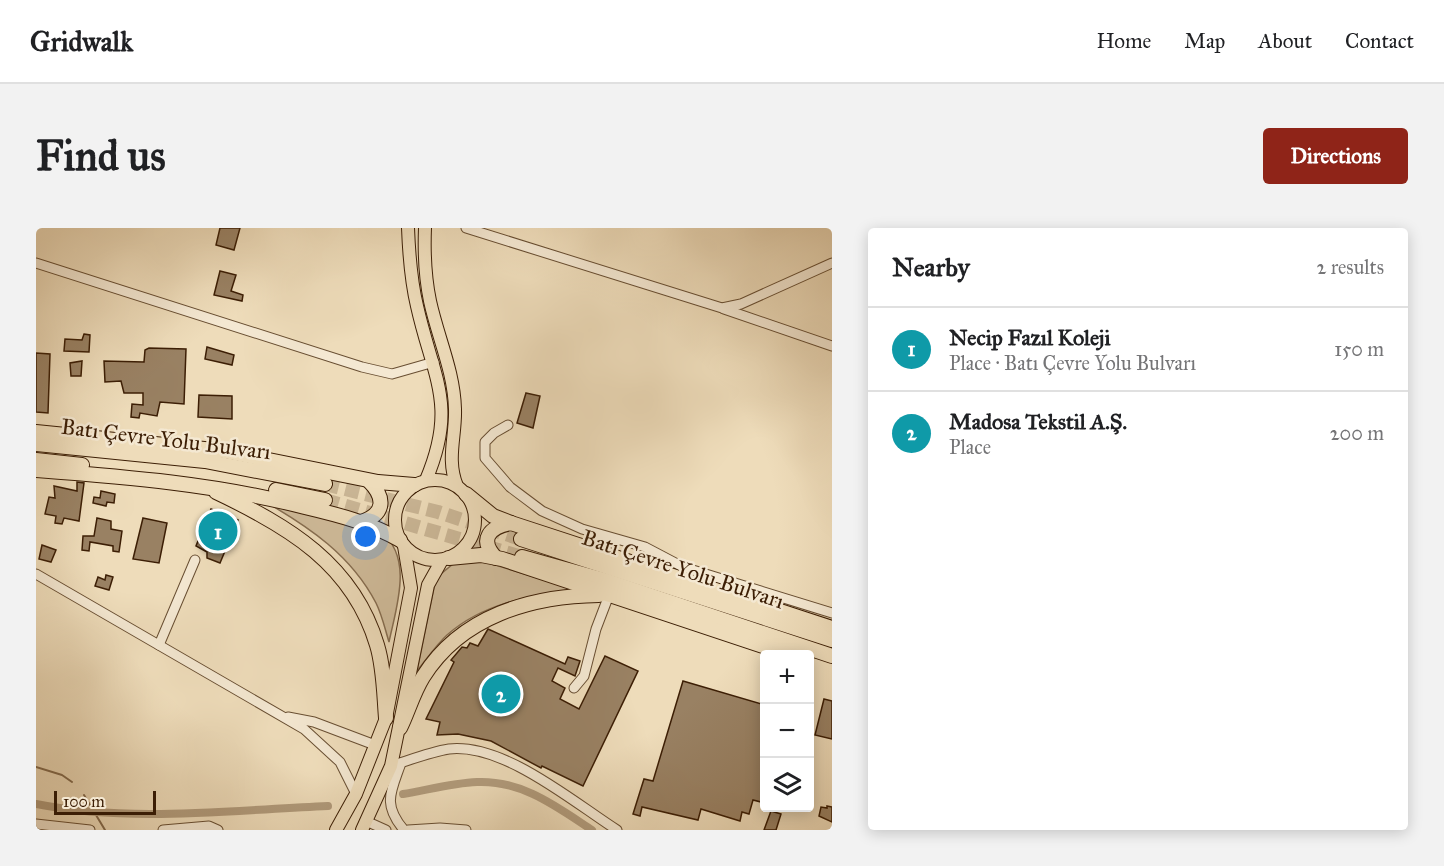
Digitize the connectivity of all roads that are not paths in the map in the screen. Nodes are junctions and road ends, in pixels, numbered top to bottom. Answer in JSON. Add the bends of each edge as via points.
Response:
{"nodes":[{"id":1,"x":408,"y":228,"type":"edge"},
{"id":2,"x":424,"y":228,"type":"edge"},
{"id":3,"x":466,"y":228,"type":"edge"},
{"id":4,"x":36,"y":263,"type":"edge"},
{"id":5,"x":832,"y":263,"type":"edge"},
{"id":6,"x":722,"y":308,"type":"junction"},
{"id":7,"x":832,"y":346,"type":"edge"},
{"id":8,"x":434,"y":362,"type":"junction"},
{"id":9,"x":508,"y":425,"type":"dead end"},
{"id":10,"x":36,"y":432,"type":"edge"},
{"id":11,"x":36,"y":444,"type":"edge"},
{"id":12,"x":36,"y":460,"type":"edge"},
{"id":13,"x":36,"y":471,"type":"edge"},
{"id":14,"x":369,"y":481,"type":"junction"},
{"id":15,"x":420,"y":483,"type":"junction"},
{"id":16,"x":325,"y":484,"type":"tunnel mouth"},
{"id":17,"x":201,"y":485,"type":"junction"},
{"id":18,"x":461,"y":490,"type":"junction"},
{"id":19,"x":325,"y":500,"type":"tunnel mouth"},
{"id":20,"x":361,"y":522,"type":"junction"},
{"id":21,"x":511,"y":523,"type":"junction"},
{"id":22,"x":521,"y":539,"type":"tunnel mouth"},
{"id":23,"x":402,"y":543,"type":"junction"},
{"id":24,"x":522,"y":557,"type":"tunnel mouth"},
{"id":25,"x":496,"y":558,"type":"junction"},
{"id":26,"x":445,"y":559,"type":"junction"},
{"id":27,"x":195,"y":560,"type":"dead end"},
{"id":28,"x":36,"y":574,"type":"edge"},
{"id":29,"x":609,"y":595,"type":"junction"},
{"id":30,"x":832,"y":614,"type":"edge"},
{"id":31,"x":832,"y":628,"type":"edge"},
{"id":32,"x":832,"y":640,"type":"edge"},
{"id":33,"x":159,"y":645,"type":"junction"},
{"id":34,"x":778,"y":650,"type":"edge"},
{"id":35,"x":832,"y":657,"type":"edge"},
{"id":36,"x":814,"y":658,"type":"edge"},
{"id":37,"x":574,"y":688,"type":"dead end"},
{"id":38,"x":280,"y":715,"type":"junction"},
{"id":39,"x":386,"y":718,"type":"junction"},
{"id":40,"x":400,"y":728,"type":"junction"},
{"id":41,"x":375,"y":746,"type":"junction"},
{"id":42,"x":396,"y":764,"type":"junction"},
{"id":43,"x":356,"y":794,"type":"junction"},
{"id":44,"x":36,"y":824,"type":"edge"},
{"id":45,"x":364,"y":826,"type":"edge"},
{"id":46,"x":90,"y":830,"type":"edge"},
{"id":47,"x":163,"y":830,"type":"edge"},
{"id":48,"x":218,"y":830,"type":"edge"},
{"id":49,"x":336,"y":830,"type":"edge"},
{"id":50,"x":386,"y":830,"type":"edge"},
{"id":51,"x":404,"y":830,"type":"edge"},
{"id":52,"x":408,"y":830,"type":"edge"},
{"id":53,"x":466,"y":830,"type":"edge"},
{"id":54,"x":617,"y":830,"type":"edge"}],
"edges":[{"from":1,"to":8,"type":"main road","via":[[417,306]]},
{"from":2,"to":18,"type":"main road","via":[[430,302],[454,392],[450,460]]},
{"from":3,"to":6,"type":"street"},
{"from":4,"to":8,"type":"street","via":[[362,367],[392,374]]},
{"from":5,"to":6,"type":"street","via":[[741,304]]},
{"from":6,"to":7,"type":"street"},
{"from":8,"to":15,"type":"main road","via":[[442,399],[441,435]]},
{"from":9,"to":30,"type":"street","via":[[485,442],[485,458],[510,487],[542,511],[582,529],[645,547],[683,567]]},
{"from":10,"to":14,"type":"highway","via":[[224,451]]},
{"from":11,"to":16,"type":"highway","name":"Batı Çevre Yolu Bulvarı","via":[[205,461]]},
{"from":12,"to":19,"type":"highway","name":"Batı Çevre Yolu Bulvarı","via":[[218,479]]},
{"from":13,"to":17,"type":"highway"},
{"from":14,"to":15,"type":"highway","via":[[399,486]]},
{"from":14,"to":20,"type":"highway","via":[[379,491],[381,501],[372,519]]},
{"from":15,"to":18,"type":"main road","via":[[447,481]]},
{"from":15,"to":23,"type":"main road","via":[[397,504],[394,516]]},
{"from":17,"to":20,"type":"highway","via":[[259,495]]},
{"from":17,"to":39,"type":"highway","via":[[306,541],[343,579],[377,645]]},
{"from":18,"to":21,"type":"highway","via":[[493,516]]},
{"from":18,"to":26,"type":"main road","via":[[476,518],[474,531],[460,552]]},
{"from":20,"to":23,"type":"highway"},
{"from":21,"to":25,"type":"highway","via":[[497,526],[489,533],[487,541]]},
{"from":21,"to":31,"type":"highway"},
{"from":22,"to":32,"type":"highway","name":"Batı Çevre Yolu Bulvarı"},
{"from":23,"to":26,"type":"main road","via":[[421,558]]},
{"from":23,"to":39,"type":"main road","via":[[411,588]]},
{"from":24,"to":35,"type":"highway","name":"Batı Çevre Yolu Bulvarı","via":[[604,580]]},
{"from":25,"to":26,"type":"highway","via":[[481,555]]},
{"from":25,"to":29,"type":"highway"},
{"from":26,"to":40,"type":"main road","via":[[428,585]]},
{"from":27,"to":33,"type":"street"},
{"from":28,"to":33,"type":"street"},
{"from":29,"to":34,"type":"highway"},
{"from":29,"to":37,"type":"street","via":[[584,676]]},
{"from":29,"to":40,"type":"highway","via":[[560,596],[530,602],[493,615],[466,632],[422,678]]},
{"from":33,"to":38,"type":"street"},
{"from":35,"to":36,"type":"highway"},
{"from":38,"to":41,"type":"street","via":[[314,722]]},
{"from":38,"to":43,"type":"street","via":[[304,729],[340,762]]},
{"from":39,"to":41,"type":"main road"},
{"from":40,"to":42,"type":"main road"},
{"from":41,"to":43,"type":"main road"},
{"from":42,"to":45,"type":"main road"},
{"from":42,"to":51,"type":"street","via":[[389,803],[394,819]]},
{"from":42,"to":54,"type":"street","via":[[450,749],[482,752],[517,765]]},
{"from":43,"to":49,"type":"main road"},
{"from":44,"to":46,"type":"street"},
{"from":45,"to":50,"type":"street"},
{"from":47,"to":48,"type":"street","via":[[209,826]]},
{"from":52,"to":53,"type":"street"}]}
